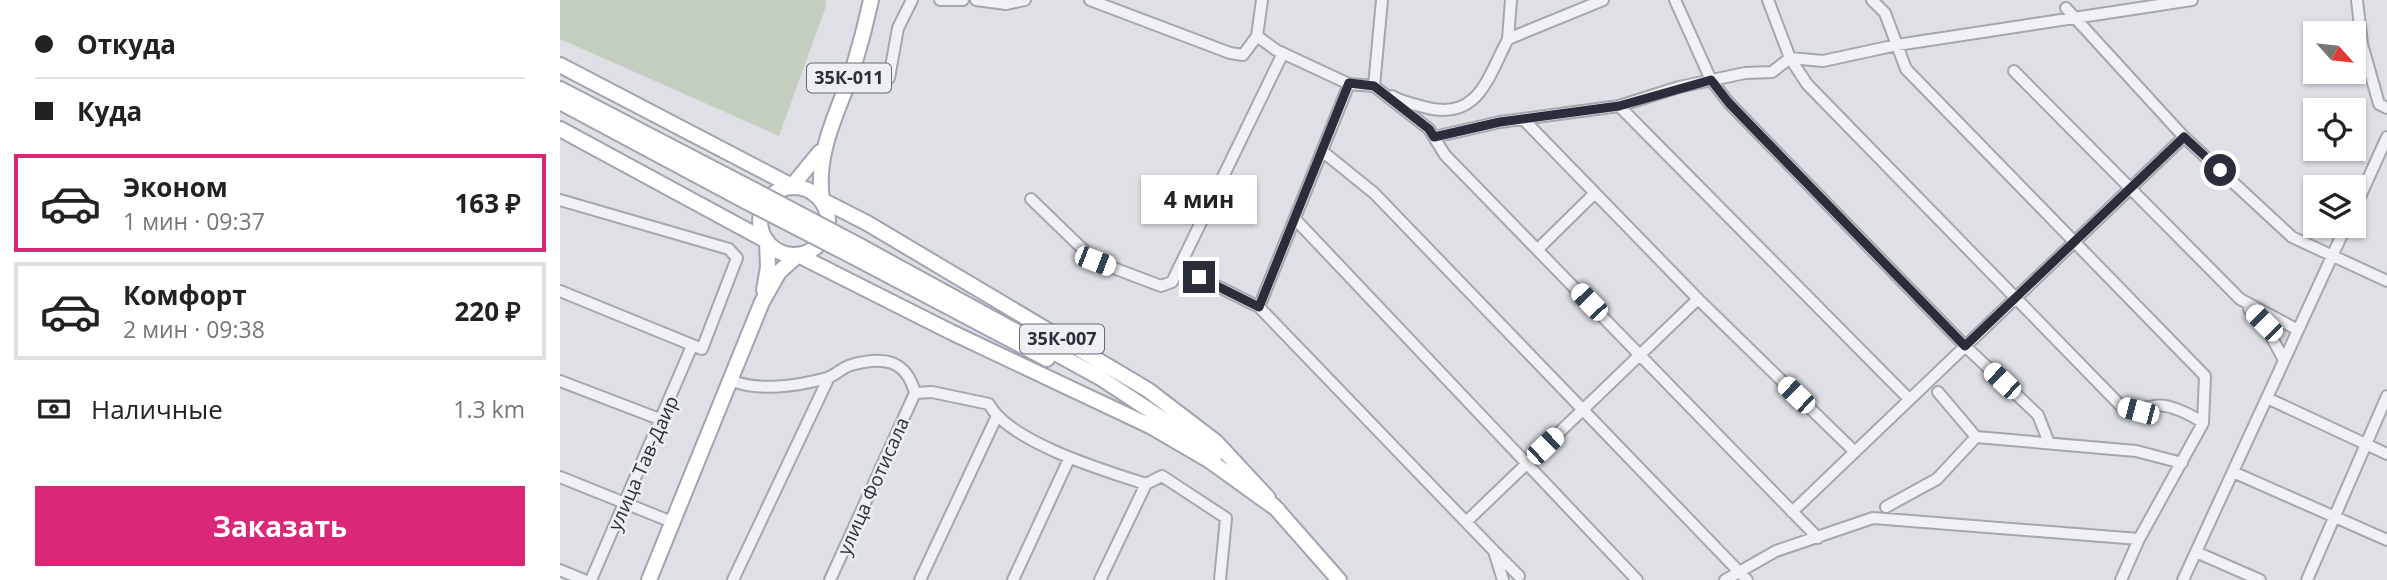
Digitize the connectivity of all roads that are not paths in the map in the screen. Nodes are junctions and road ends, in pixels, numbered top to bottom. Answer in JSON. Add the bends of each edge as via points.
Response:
{"nodes":[{"id":1,"x":871,"y":0,"type":"edge"},
{"id":2,"x":912,"y":0,"type":"edge"},
{"id":3,"x":940,"y":0,"type":"edge"},
{"id":4,"x":963,"y":0,"type":"edge"},
{"id":5,"x":976,"y":0,"type":"edge"},
{"id":6,"x":1025,"y":0,"type":"edge"},
{"id":7,"x":1090,"y":0,"type":"edge"},
{"id":8,"x":1262,"y":0,"type":"edge"},
{"id":9,"x":1382,"y":0,"type":"edge"},
{"id":10,"x":1511,"y":0,"type":"edge"},
{"id":11,"x":1603,"y":0,"type":"edge"},
{"id":12,"x":1675,"y":0,"type":"edge"},
{"id":13,"x":1768,"y":0,"type":"edge"},
{"id":14,"x":1872,"y":0,"type":"edge"},
{"id":15,"x":2192,"y":0,"type":"edge"},
{"id":16,"x":2357,"y":0,"type":"edge"},
{"id":17,"x":2066,"y":8,"type":"dead end"},
{"id":18,"x":2076,"y":19,"type":"junction"},
{"id":19,"x":1256,"y":36,"type":"junction"},
{"id":20,"x":1508,"y":39,"type":"junction"},
{"id":21,"x":1897,"y":45,"type":"junction"},
{"id":22,"x":1283,"y":53,"type":"junction"},
{"id":23,"x":1790,"y":58,"type":"junction"},
{"id":24,"x":560,"y":65,"type":"edge"},
{"id":25,"x":2014,"y":71,"type":"dead end"},
{"id":26,"x":889,"y":78,"type":"dead end"},
{"id":27,"x":1711,"y":80,"type":"junction"},
{"id":28,"x":1349,"y":83,"type":"junction"},
{"id":29,"x":1374,"y":86,"type":"junction"},
{"id":30,"x":560,"y":89,"type":"edge"},
{"id":31,"x":560,"y":102,"type":"edge"},
{"id":32,"x":1619,"y":106,"type":"junction"},
{"id":33,"x":2387,"y":108,"type":"edge"},
{"id":34,"x":1523,"y":119,"type":"junction"},
{"id":35,"x":560,"y":129,"type":"edge"},
{"id":36,"x":1434,"y":137,"type":"junction"},
{"id":37,"x":2184,"y":137,"type":"junction"},
{"id":38,"x":2387,"y":137,"type":"edge"},
{"id":39,"x":827,"y":138,"type":"junction"},
{"id":40,"x":1322,"y":151,"type":"junction"},
{"id":41,"x":2366,"y":183,"type":"edge"},
{"id":42,"x":792,"y":186,"type":"junction"},
{"id":43,"x":2130,"y":188,"type":"junction"},
{"id":44,"x":1595,"y":193,"type":"junction"},
{"id":45,"x":750,"y":196,"type":"junction"},
{"id":46,"x":1031,"y":199,"type":"dead end"},
{"id":47,"x":560,"y":200,"type":"edge"},
{"id":48,"x":822,"y":200,"type":"junction"},
{"id":49,"x":1295,"y":219,"type":"junction"},
{"id":50,"x":2341,"y":238,"type":"edge"},
{"id":51,"x":767,"y":241,"type":"junction"},
{"id":52,"x":2073,"y":243,"type":"junction"},
{"id":53,"x":1538,"y":250,"type":"junction"},
{"id":54,"x":798,"y":255,"type":"junction"},
{"id":55,"x":2332,"y":257,"type":"junction"},
{"id":56,"x":1179,"y":267,"type":"junction"},
{"id":57,"x":2387,"y":281,"type":"edge"},
{"id":58,"x":560,"y":291,"type":"edge"},
{"id":59,"x":2016,"y":297,"type":"junction"},
{"id":60,"x":1698,"y":299,"type":"junction"},
{"id":61,"x":2240,"y":299,"type":"junction"},
{"id":62,"x":762,"y":302,"type":"junction"},
{"id":63,"x":1259,"y":307,"type":"junction"},
{"id":64,"x":2298,"y":330,"type":"junction"},
{"id":65,"x":692,"y":346,"type":"junction"},
{"id":66,"x":1965,"y":346,"type":"junction"},
{"id":67,"x":1640,"y":355,"type":"junction"},
{"id":68,"x":2284,"y":360,"type":"junction"},
{"id":69,"x":829,"y":377,"type":"junction"},
{"id":70,"x":730,"y":380,"type":"junction"},
{"id":71,"x":560,"y":381,"type":"edge"},
{"id":72,"x":1938,"y":392,"type":"dead end"},
{"id":73,"x":915,"y":393,"type":"junction"},
{"id":74,"x":2387,"y":396,"type":"edge"},
{"id":75,"x":2267,"y":398,"type":"junction"},
{"id":76,"x":1909,"y":399,"type":"junction"},
{"id":77,"x":1583,"y":409,"type":"junction"},
{"id":78,"x":996,"y":418,"type":"junction"},
{"id":79,"x":662,"y":420,"type":"junction"},
{"id":80,"x":2203,"y":423,"type":"junction"},
{"id":81,"x":1976,"y":437,"type":"junction"},
{"id":82,"x":2049,"y":443,"type":"junction"},
{"id":83,"x":2366,"y":444,"type":"junction"},
{"id":84,"x":1855,"y":452,"type":"junction"},
{"id":85,"x":2387,"y":454,"type":"edge"},
{"id":86,"x":1069,"y":458,"type":"junction"},
{"id":87,"x":2182,"y":463,"type":"junction"},
{"id":88,"x":1526,"y":464,"type":"junction"},
{"id":89,"x":2233,"y":472,"type":"junction"},
{"id":90,"x":560,"y":477,"type":"edge"},
{"id":91,"x":1146,"y":484,"type":"junction"},
{"id":92,"x":625,"y":504,"type":"junction"},
{"id":93,"x":1886,"y":507,"type":"dead end"},
{"id":94,"x":1278,"y":510,"type":"junction"},
{"id":95,"x":1792,"y":512,"type":"junction"},
{"id":96,"x":2333,"y":516,"type":"junction"},
{"id":97,"x":672,"y":522,"type":"junction"},
{"id":98,"x":1466,"y":522,"type":"junction"},
{"id":99,"x":1818,"y":538,"type":"junction"},
{"id":100,"x":2139,"y":539,"type":"junction"},
{"id":101,"x":2387,"y":540,"type":"edge"},
{"id":102,"x":1494,"y":551,"type":"junction"},
{"id":103,"x":2196,"y":552,"type":"junction"},
{"id":104,"x":560,"y":570,"type":"edge"},
{"id":105,"x":1744,"y":575,"type":"edge"},
{"id":106,"x":1520,"y":576,"type":"dead end"},
{"id":107,"x":1728,"y":579,"type":"edge"},
{"id":108,"x":584,"y":580,"type":"edge"},
{"id":109,"x":591,"y":580,"type":"edge"},
{"id":110,"x":649,"y":580,"type":"edge"},
{"id":111,"x":733,"y":580,"type":"edge"},
{"id":112,"x":830,"y":580,"type":"edge"},
{"id":113,"x":920,"y":580,"type":"edge"},
{"id":114,"x":1013,"y":580,"type":"edge"},
{"id":115,"x":1100,"y":580,"type":"edge"},
{"id":116,"x":1220,"y":580,"type":"edge"},
{"id":117,"x":1339,"y":580,"type":"edge"},
{"id":118,"x":1503,"y":580,"type":"edge"},
{"id":119,"x":1637,"y":580,"type":"edge"},
{"id":120,"x":2120,"y":580,"type":"edge"},
{"id":121,"x":2183,"y":580,"type":"edge"},
{"id":122,"x":2260,"y":580,"type":"edge"},
{"id":123,"x":2307,"y":580,"type":"edge"}],
"edges":[{"from":1,"to":39,"type":"main road","number":"35К-011"},
{"from":2,"to":26,"type":"street","via":[[898,28]]},
{"from":3,"to":4,"type":"street"},
{"from":5,"to":6,"type":"street","via":[[1006,4]]},
{"from":7,"to":19,"type":"street","via":[[1230,53],[1243,55]]},
{"from":8,"to":19,"type":"street"},
{"from":9,"to":29,"type":"street"},
{"from":10,"to":20,"type":"street"},
{"from":11,"to":20,"type":"street"},
{"from":12,"to":27,"type":"street"},
{"from":13,"to":23,"type":"street"},
{"from":14,"to":21,"type":"street","via":[[1885,13]]},
{"from":15,"to":18,"type":"street"},
{"from":16,"to":33,"type":"street","via":[[2368,68],[2379,104]]},
{"from":17,"to":18,"type":"street"},
{"from":18,"to":21,"type":"street"},
{"from":18,"to":37,"type":"street"},
{"from":19,"to":22,"type":"street"},
{"from":20,"to":29,"type":"street","via":[[1481,92],[1465,108],[1443,112],[1397,99]]},
{"from":21,"to":23,"type":"street","via":[[1823,61]]},
{"from":21,"to":52,"type":"street","via":[[1906,69]]},
{"from":22,"to":28,"type":"street"},
{"from":22,"to":56,"type":"street"},
{"from":23,"to":27,"type":"street","via":[[1772,72]]},
{"from":23,"to":59,"type":"street","via":[[1807,84]]},
{"from":24,"to":42,"type":"main road"},
{"from":25,"to":43,"type":"street"},
{"from":27,"to":32,"type":"street"},
{"from":27,"to":66,"type":"street"},
{"from":28,"to":29,"type":"street"},
{"from":28,"to":40,"type":"street"},
{"from":29,"to":36,"type":"street"},
{"from":30,"to":45,"type":"main road"},
{"from":31,"to":45,"type":"main road"},
{"from":32,"to":34,"type":"street"},
{"from":32,"to":76,"type":"street"},
{"from":34,"to":36,"type":"street"},
{"from":34,"to":44,"type":"street"},
{"from":35,"to":51,"type":"main road"},
{"from":36,"to":53,"type":"street"},
{"from":37,"to":43,"type":"street"},
{"from":37,"to":55,"type":"street","via":[[2292,237]]},
{"from":38,"to":41,"type":"street"},
{"from":39,"to":42,"type":"main road","number":"35К-011","via":[[809,169]]},
{"from":39,"to":48,"type":"main road","via":[[820,173]]},
{"from":40,"to":49,"type":"street"},
{"from":40,"to":77,"type":"street","via":[[1374,193]]},
{"from":42,"to":48,"type":"main road","via":[[812,191]]},
{"from":42,"to":51,"type":"main road","via":[[765,202],[760,225]]},
{"from":43,"to":52,"type":"street"},
{"from":43,"to":61,"type":"street"},
{"from":44,"to":53,"type":"street"},
{"from":44,"to":60,"type":"street"},
{"from":45,"to":94,"type":"main road","number":"35К-007","bridge":true,"via":[[1149,409],[1206,446]]},
{"from":46,"to":56,"type":"street","via":[[1095,261],[1161,285],[1172,282]]},
{"from":47,"to":65,"type":"street","via":[[729,249],[737,258],[702,349]]},
{"from":48,"to":54,"type":"main road","via":[[829,220],[825,237],[813,250]]},
{"from":48,"to":94,"type":"main road","number":"35К-007","via":[[1148,390],[1216,442]]},
{"from":49,"to":63,"type":"street"},
{"from":49,"to":88,"type":"street"},
{"from":50,"to":55,"type":"street"},
{"from":51,"to":54,"type":"main road","via":[[779,252]]},
{"from":51,"to":62,"type":"main road"},
{"from":52,"to":59,"type":"street"},
{"from":52,"to":80,"type":"street","via":[[2205,376]]},
{"from":53,"to":67,"type":"street"},
{"from":54,"to":62,"type":"main road","via":[[779,272]]},
{"from":54,"to":94,"type":"main road","number":"35К-007","via":[[1150,426],[1210,461]]},
{"from":55,"to":57,"type":"street"},
{"from":55,"to":64,"type":"street"},
{"from":56,"to":63,"type":"street"},
{"from":58,"to":65,"type":"street"},
{"from":59,"to":66,"type":"street"},
{"from":59,"to":80,"type":"street","via":[[2122,407],[2138,411],[2158,405]]},
{"from":60,"to":67,"type":"street"},
{"from":60,"to":84,"type":"street"},
{"from":61,"to":64,"type":"street"},
{"from":61,"to":68,"type":"street","via":[[2264,323]]},
{"from":62,"to":70,"type":"main road"},
{"from":63,"to":98,"type":"street"},
{"from":64,"to":68,"type":"street"},
{"from":65,"to":79,"type":"street","name":"улица Тав-Даир"},
{"from":66,"to":76,"type":"street"},
{"from":66,"to":82,"type":"street","via":[[2038,415]]},
{"from":67,"to":77,"type":"street"},
{"from":67,"to":95,"type":"street"},
{"from":68,"to":75,"type":"street"},
{"from":69,"to":70,"type":"street","via":[[768,388]]},
{"from":69,"to":73,"type":"street","via":[[850,365],[891,361],[904,368]]},
{"from":69,"to":111,"type":"street"},
{"from":70,"to":97,"type":"main road"},
{"from":71,"to":79,"type":"street"},
{"from":72,"to":81,"type":"street"},
{"from":73,"to":78,"type":"street","via":[[989,404]]},
{"from":73,"to":112,"type":"street","name":"улица Фотисала"},
{"from":74,"to":83,"type":"street"},
{"from":75,"to":83,"type":"street"},
{"from":75,"to":89,"type":"street"},
{"from":76,"to":84,"type":"street"},
{"from":77,"to":88,"type":"street"},
{"from":77,"to":105,"type":"street"},
{"from":78,"to":86,"type":"street"},
{"from":78,"to":113,"type":"street"},
{"from":79,"to":92,"type":"street","name":"улица Тав-Даир"},
{"from":80,"to":87,"type":"street"},
{"from":81,"to":82,"type":"street"},
{"from":81,"to":93,"type":"street","via":[[1937,480]]},
{"from":82,"to":87,"type":"street","via":[[2136,451]]},
{"from":83,"to":85,"type":"street"},
{"from":83,"to":96,"type":"street"},
{"from":84,"to":95,"type":"street"},
{"from":86,"to":91,"type":"street"},
{"from":86,"to":114,"type":"street"},
{"from":87,"to":100,"type":"street"},
{"from":88,"to":98,"type":"street"},
{"from":88,"to":119,"type":"street"},
{"from":89,"to":96,"type":"street"},
{"from":89,"to":103,"type":"street"},
{"from":90,"to":92,"type":"street"},
{"from":91,"to":115,"type":"street"},
{"from":91,"to":116,"type":"street","via":[[1162,476],[1226,518]]},
{"from":92,"to":97,"type":"street"},
{"from":92,"to":109,"type":"street","name":"улица Тав-Даир"},
{"from":94,"to":117,"type":"main road","number":"35К-007"},
{"from":95,"to":99,"type":"street"},
{"from":96,"to":101,"type":"street"},
{"from":96,"to":123,"type":"street"},
{"from":97,"to":110,"type":"main road"},
{"from":98,"to":102,"type":"street"},
{"from":99,"to":100,"type":"street","via":[[1873,518]]},
{"from":99,"to":105,"type":"street","via":[[1776,551]]},
{"from":100,"to":120,"type":"street"},
{"from":102,"to":106,"type":"street"},
{"from":102,"to":118,"type":"street"},
{"from":103,"to":121,"type":"street"},
{"from":103,"to":122,"type":"street"},
{"from":104,"to":108,"type":"street"},
{"from":105,"to":107,"type":"street"}]}
